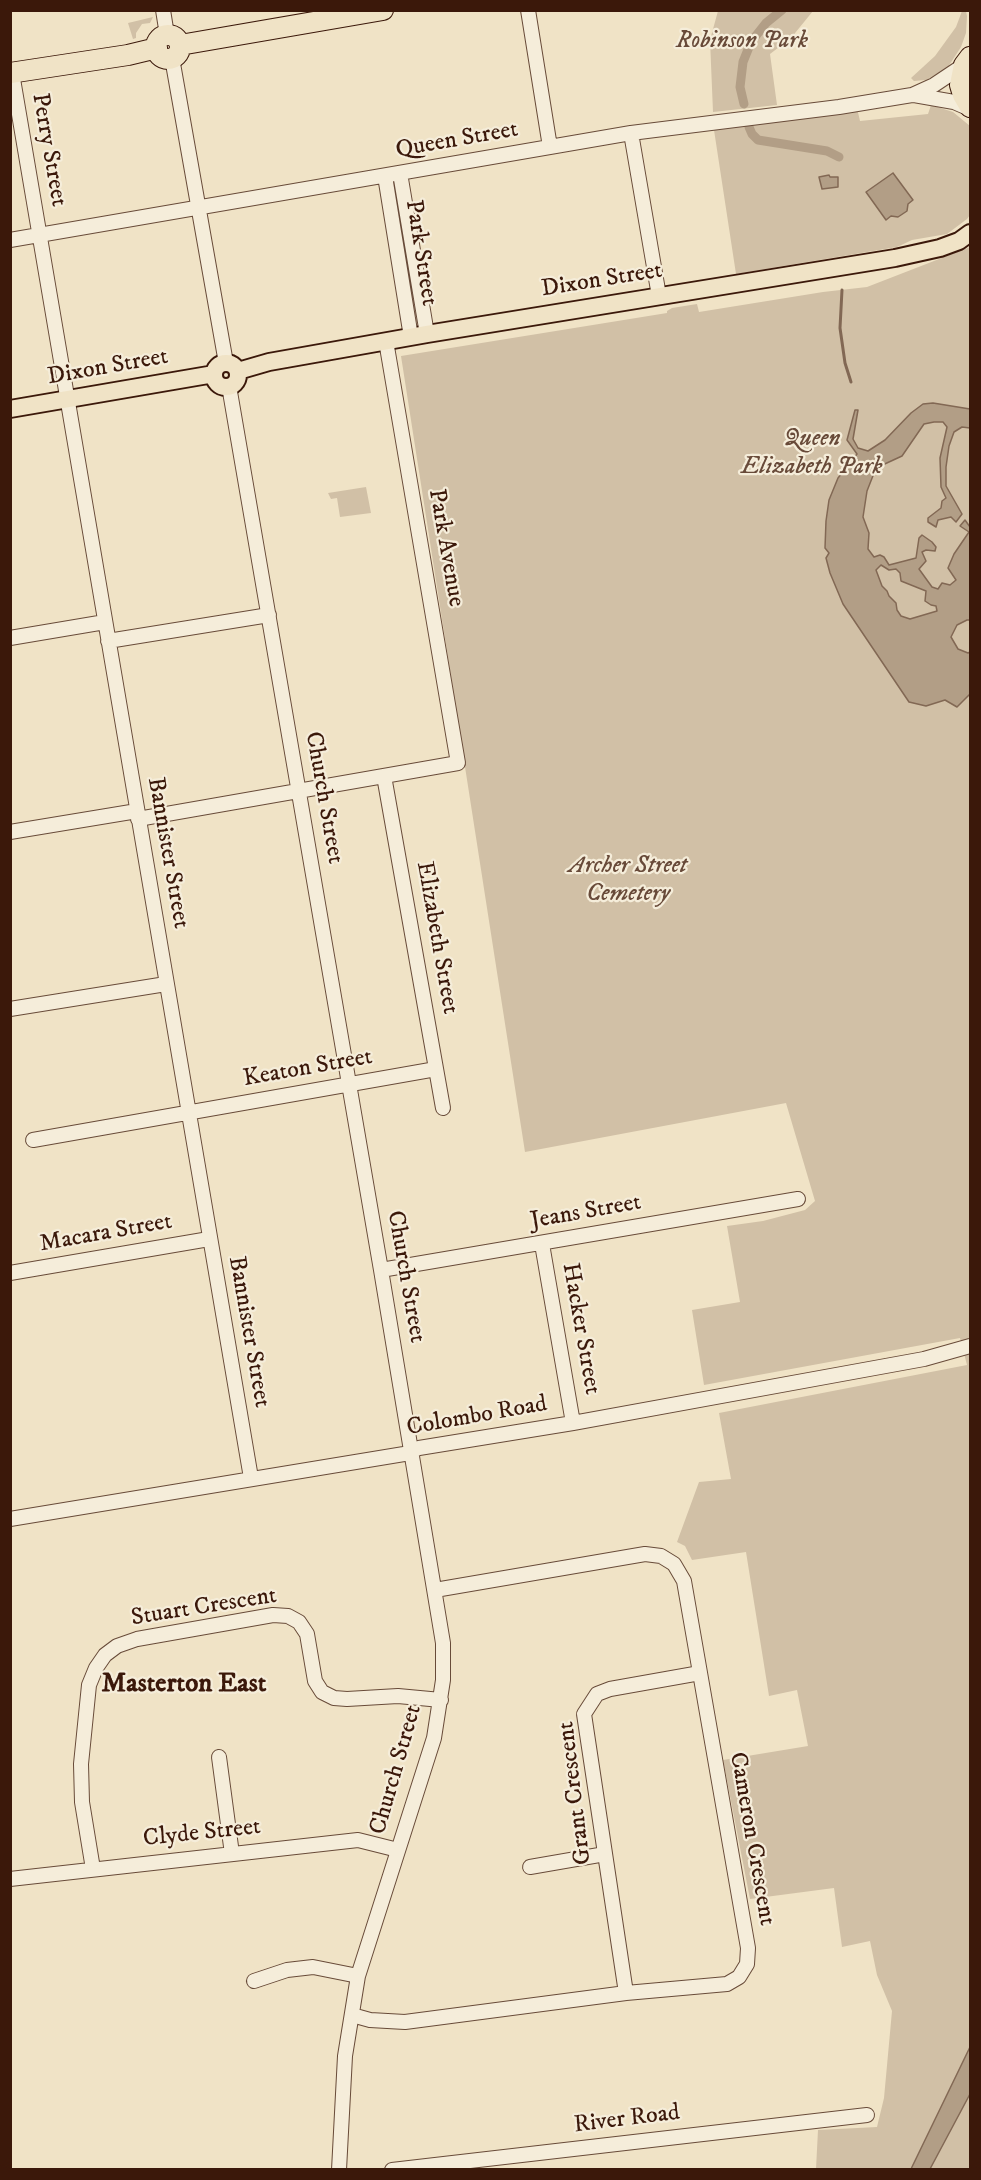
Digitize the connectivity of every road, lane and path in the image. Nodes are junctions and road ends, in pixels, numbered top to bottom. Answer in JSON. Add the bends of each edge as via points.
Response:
{"nodes":[{"id":1,"x":163,"y":10,"type":"edge"},
{"id":2,"x":383,"y":10,"type":"edge"},
{"id":3,"x":528,"y":10,"type":"edge"},
{"id":4,"x":333,"y":15,"type":"edge"},
{"id":5,"x":970,"y":45,"type":"edge"},
{"id":6,"x":169,"y":46,"type":"junction"},
{"id":7,"x":966,"y":62,"type":"edge"},
{"id":8,"x":11,"y":73,"type":"edge"},
{"id":9,"x":912,"y":94,"type":"junction"},
{"id":10,"x":970,"y":108,"type":"edge"},
{"id":11,"x":631,"y":133,"type":"junction"},
{"id":12,"x":550,"y":147,"type":"junction"},
{"id":13,"x":400,"y":173,"type":"junction"},
{"id":14,"x":385,"y":176,"type":"junction"},
{"id":15,"x":198,"y":208,"type":"junction"},
{"id":16,"x":970,"y":233,"type":"edge"},
{"id":17,"x":40,"y":235,"type":"junction"},
{"id":18,"x":10,"y":240,"type":"edge"},
{"id":19,"x":659,"y":296,"type":"junction"},
{"id":20,"x":419,"y":335,"type":"junction"},
{"id":21,"x":386,"y":341,"type":"junction"},
{"id":22,"x":226,"y":369,"type":"junction"},
{"id":23,"x":229,"y":386,"type":"joint"},
{"id":24,"x":68,"y":400,"type":"junction"},
{"id":25,"x":10,"y":409,"type":"edge"},
{"id":26,"x":269,"y":615,"type":"junction"},
{"id":27,"x":105,"y":622,"type":"junction"},
{"id":28,"x":10,"y":638,"type":"edge"},
{"id":29,"x":108,"y":641,"type":"junction"},
{"id":30,"x":384,"y":776,"type":"junction"},
{"id":31,"x":299,"y":791,"type":"junction"},
{"id":32,"x":137,"y":815,"type":"junction"},
{"id":33,"x":10,"y":832,"type":"edge"},
{"id":34,"x":166,"y":984,"type":"junction"},
{"id":35,"x":10,"y":1009,"type":"edge"},
{"id":36,"x":436,"y":1069,"type":"junction"},
{"id":37,"x":349,"y":1086,"type":"junction"},
{"id":38,"x":443,"y":1108,"type":"dead end"},
{"id":39,"x":188,"y":1113,"type":"junction"},
{"id":40,"x":33,"y":1140,"type":"dead end"},
{"id":41,"x":798,"y":1199,"type":"dead end"},
{"id":42,"x":209,"y":1239,"type":"junction"},
{"id":43,"x":542,"y":1244,"type":"junction"},
{"id":44,"x":381,"y":1270,"type":"junction"},
{"id":45,"x":10,"y":1274,"type":"edge"},
{"id":46,"x":962,"y":1351,"type":"edge"},
{"id":47,"x":573,"y":1423,"type":"junction"},
{"id":48,"x":411,"y":1451,"type":"junction"},
{"id":49,"x":251,"y":1478,"type":"junction"},
{"id":50,"x":10,"y":1519,"type":"edge"},
{"id":51,"x":435,"y":1590,"type":"junction"},
{"id":52,"x":699,"y":1673,"type":"junction"},
{"id":53,"x":441,"y":1700,"type":"junction"},
{"id":54,"x":219,"y":1756,"type":"dead end"},
{"id":55,"x":398,"y":1850,"type":"junction"},
{"id":56,"x":232,"y":1854,"type":"junction"},
{"id":57,"x":605,"y":1854,"type":"junction"},
{"id":58,"x":530,"y":1867,"type":"dead end"},
{"id":59,"x":93,"y":1869,"type":"junction"},
{"id":60,"x":10,"y":1879,"type":"edge"},
{"id":61,"x":358,"y":1976,"type":"junction"},
{"id":62,"x":254,"y":1981,"type":"dead end"},
{"id":63,"x":626,"y":1993,"type":"junction"},
{"id":64,"x":352,"y":2014,"type":"junction"},
{"id":65,"x":867,"y":2115,"type":"dead end"},
{"id":66,"x":339,"y":2169,"type":"edge"},
{"id":67,"x":392,"y":2169,"type":"edge"}],
"edges":[{"from":1,"to":6,"type":"street"},
{"from":2,"to":4,"type":"highway"},
{"from":3,"to":12,"type":"street"},
{"from":4,"to":6,"type":"highway"},
{"from":5,"to":7,"type":"highway"},
{"from":6,"to":8,"type":"highway"},
{"from":6,"to":15,"type":"street"},
{"from":7,"to":9,"type":"street","name":"Queen Street","via":[[934,85]]},
{"from":7,"to":10,"type":"highway","via":[[960,85]]},
{"from":8,"to":17,"type":"street","name":"Perry Street"},
{"from":9,"to":10,"type":"street","name":"Queen Street"},
{"from":9,"to":11,"type":"street","name":"Queen Street"},
{"from":11,"to":12,"type":"street","name":"Queen Street"},
{"from":11,"to":19,"type":"street"},
{"from":12,"to":13,"type":"street","name":"Queen Street"},
{"from":13,"to":14,"type":"street","name":"Queen Street"},
{"from":13,"to":20,"type":"street","name":"Park Street"},
{"from":14,"to":15,"type":"street","name":"Queen Street"},
{"from":14,"to":20,"type":"street","name":"Park Street"},
{"from":15,"to":17,"type":"street","name":"Queen Street"},
{"from":15,"to":22,"type":"street"},
{"from":16,"to":19,"type":"main road","name":"Dixon Street","via":[[940,248],[895,258]]},
{"from":17,"to":18,"type":"street","name":"Queen Street"},
{"from":17,"to":24,"type":"street","name":"Bannister Street"},
{"from":19,"to":20,"type":"main road","name":"Dixon Street"},
{"from":20,"to":21,"type":"main road","name":"Dixon Street"},
{"from":21,"to":22,"type":"main road","name":"Dixon Street"},
{"from":21,"to":30,"type":"street","name":"Park Avenue","via":[[458,763]]},
{"from":22,"to":23,"type":"main road","via":[[219,384]]},
{"from":22,"to":24,"type":"main road","name":"Dixon Street"},
{"from":23,"to":26,"type":"street","name":"Church Street"},
{"from":24,"to":25,"type":"main road","name":"Dixon Street"},
{"from":24,"to":27,"type":"street","name":"Bannister Street"},
{"from":26,"to":29,"type":"street"},
{"from":26,"to":31,"type":"street","name":"Church Street"},
{"from":27,"to":28,"type":"street"},
{"from":27,"to":29,"type":"street","name":"Bannister Street"},
{"from":29,"to":32,"type":"street","name":"Bannister Street"},
{"from":30,"to":31,"type":"street"},
{"from":30,"to":36,"type":"street","name":"Elizabeth Street"},
{"from":31,"to":32,"type":"street"},
{"from":31,"to":37,"type":"street","name":"Church Street"},
{"from":32,"to":33,"type":"street"},
{"from":32,"to":34,"type":"street","name":"Bannister Street"},
{"from":34,"to":35,"type":"street"},
{"from":34,"to":39,"type":"street","name":"Bannister Street"},
{"from":36,"to":37,"type":"street","name":"Keaton Street"},
{"from":36,"to":38,"type":"street","name":"Elizabeth Street"},
{"from":37,"to":39,"type":"street","name":"Keaton Street"},
{"from":37,"to":44,"type":"street","name":"Church Street"},
{"from":39,"to":40,"type":"street","name":"Keaton Street"},
{"from":39,"to":42,"type":"street","name":"Bannister Street"},
{"from":41,"to":43,"type":"street","name":"Jeans Street"},
{"from":42,"to":45,"type":"street","name":"Macara Street"},
{"from":42,"to":49,"type":"street","name":"Bannister Street"},
{"from":43,"to":44,"type":"street","name":"Jeans Street"},
{"from":43,"to":47,"type":"street","name":"Hacker Street"},
{"from":44,"to":48,"type":"street","name":"Church Street"},
{"from":46,"to":47,"type":"street","name":"Colombo Road"},
{"from":47,"to":48,"type":"street","name":"Colombo Road"},
{"from":48,"to":49,"type":"street","name":"Colombo Road"},
{"from":48,"to":51,"type":"street","name":"Church Street"},
{"from":49,"to":50,"type":"street","name":"Colombo Road"},
{"from":51,"to":52,"type":"street","name":"Cameron Crescent","via":[[645,1554],[661,1556],[674,1564],[684,1581]]},
{"from":51,"to":53,"type":"street","name":"Church Street","via":[[443,1643]]},
{"from":52,"to":57,"type":"street","name":"Grant Crescent","via":[[610,1689],[597,1694],[584,1714]]},
{"from":52,"to":63,"type":"street","name":"Cameron Crescent","via":[[748,1948],[747,1964],[739,1977],[727,1984]]},
{"from":53,"to":55,"type":"street","name":"Church Street","via":[[434,1738]]},
{"from":53,"to":59,"type":"street","name":"Stuart Crescent","via":[[398,1696],[347,1699],[322,1692],[315,1681],[307,1634],[299,1622],[288,1616],[273,1615],[137,1638],[117,1646],[105,1655],[89,1685],[81,1764],[82,1802]]},
{"from":54,"to":56,"type":"street"},
{"from":55,"to":56,"type":"street","name":"Clyde Street","via":[[358,1840]]},
{"from":55,"to":61,"type":"street","name":"Church Street"},
{"from":56,"to":59,"type":"street","name":"Clyde Street"},
{"from":57,"to":58,"type":"street"},
{"from":57,"to":63,"type":"street","name":"Grant Crescent"},
{"from":59,"to":60,"type":"street","name":"Clyde Street"},
{"from":61,"to":62,"type":"street","via":[[313,1967],[278,1972]]},
{"from":61,"to":64,"type":"street","name":"Church Street"},
{"from":63,"to":64,"type":"street","name":"Cameron Crescent","via":[[405,2022],[370,2020]]},
{"from":64,"to":66,"type":"street","name":"Church Street","via":[[345,2056]]},
{"from":65,"to":67,"type":"street","name":"River Road"}]}
